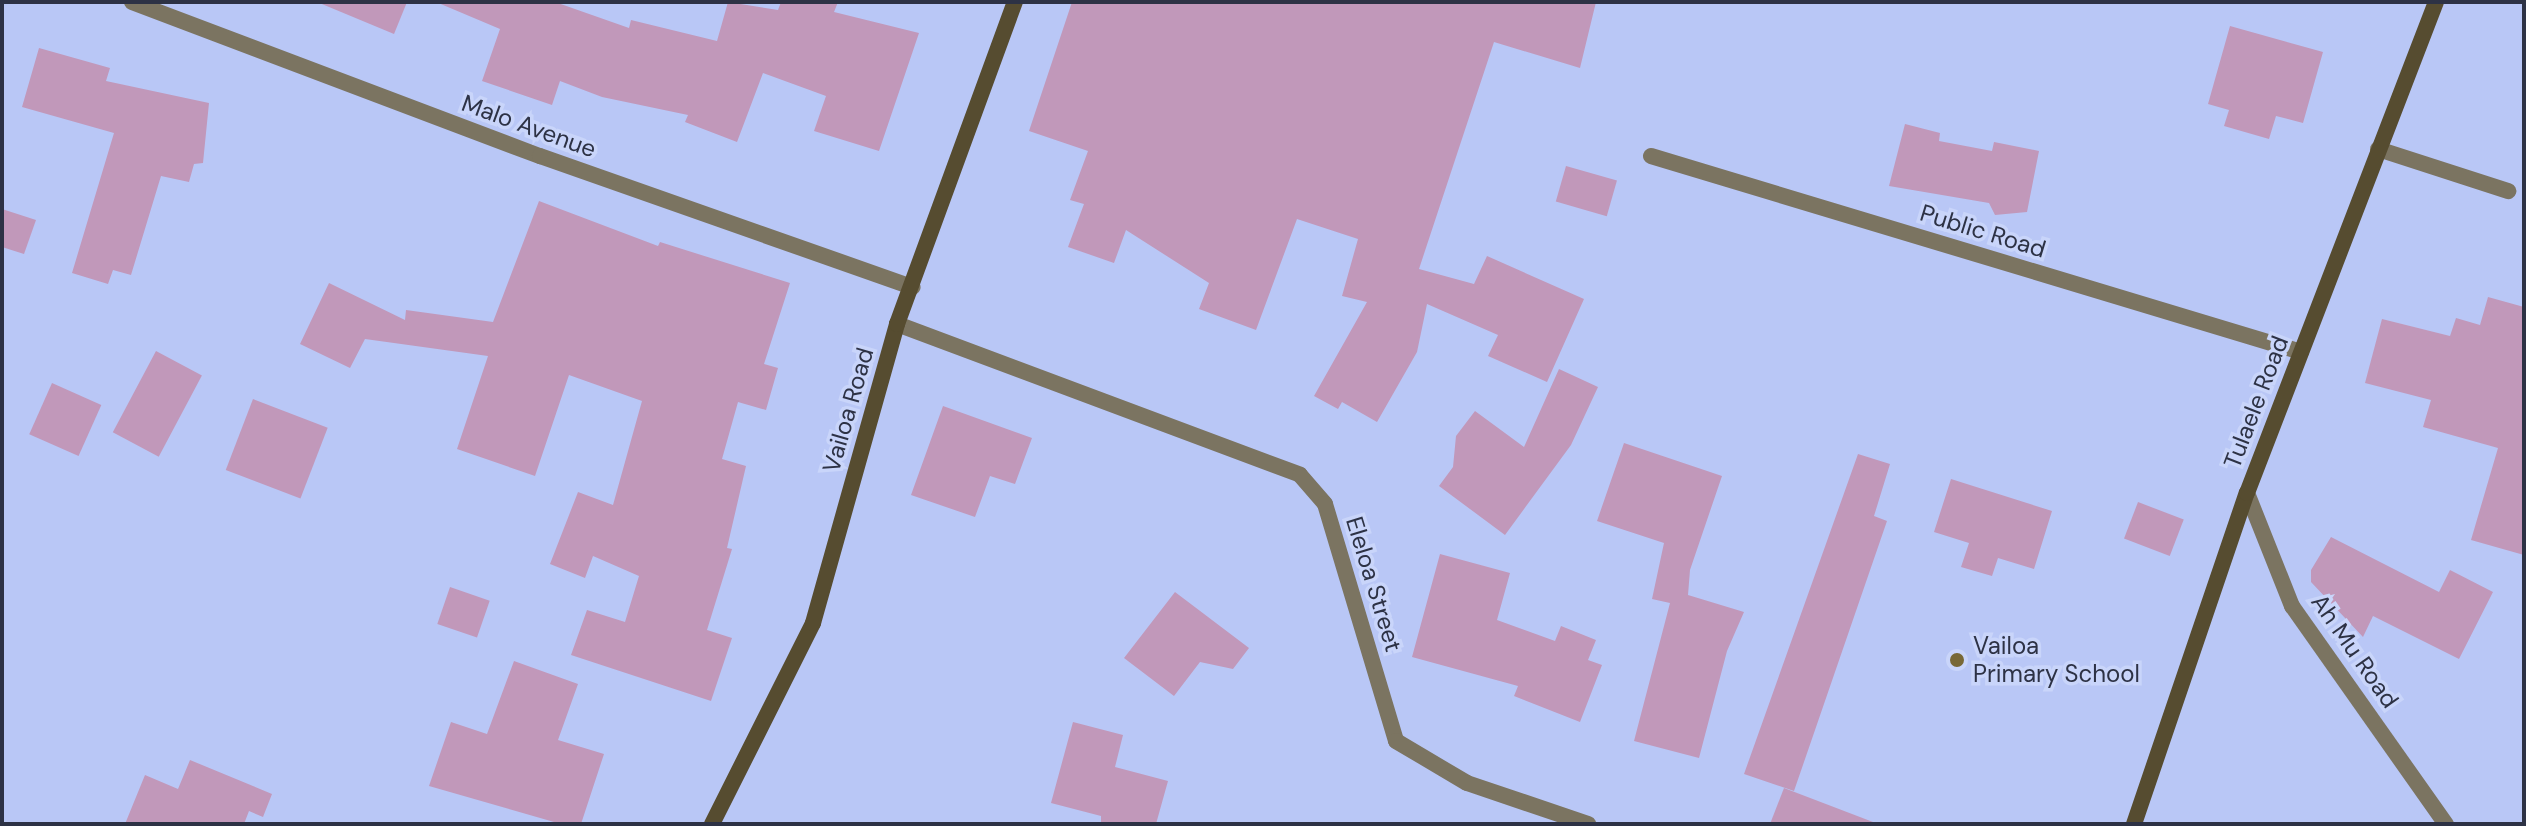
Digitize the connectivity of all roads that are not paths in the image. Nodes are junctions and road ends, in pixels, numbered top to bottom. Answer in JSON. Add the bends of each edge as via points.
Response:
{"nodes":[{"id":1,"x":132,"y":2,"type":"edge"},
{"id":2,"x":1015,"y":2,"type":"edge"},
{"id":3,"x":2436,"y":2,"type":"edge"},
{"id":4,"x":2378,"y":149,"type":"junction"},
{"id":5,"x":1651,"y":156,"type":"dead end"},
{"id":6,"x":2508,"y":191,"type":"dead end"},
{"id":7,"x":913,"y":287,"type":"junction"},
{"id":8,"x":897,"y":324,"type":"junction"},
{"id":9,"x":2301,"y":352,"type":"junction"},
{"id":10,"x":2247,"y":493,"type":"junction"},
{"id":11,"x":712,"y":824,"type":"edge"},
{"id":12,"x":1588,"y":824,"type":"edge"},
{"id":13,"x":2134,"y":824,"type":"edge"},
{"id":14,"x":2446,"y":824,"type":"edge"}],
"edges":[{"from":1,"to":7,"type":"street","name":"Malo Avenue","via":[[540,156]]},
{"from":2,"to":7,"type":"main road","name":"Vailoa Road"},
{"from":3,"to":4,"type":"main road","name":"Tulaele Road"},
{"from":4,"to":6,"type":"street"},
{"from":4,"to":9,"type":"main road","name":"Tulaele Road"},
{"from":5,"to":9,"type":"street","name":"Public Road"},
{"from":7,"to":8,"type":"main road","name":"Vailoa Road"},
{"from":8,"to":11,"type":"main road","name":"Vailoa Road","via":[[813,623]]},
{"from":8,"to":12,"type":"street","name":"Eleloa Street","via":[[1300,475],[1325,504],[1396,741],[1467,783]]},
{"from":9,"to":10,"type":"main road","name":"Tulaele Road"},
{"from":10,"to":13,"type":"main road","name":"Tulaele Road"},
{"from":10,"to":14,"type":"street","name":"Ah Mu Road","via":[[2292,606]]}]}
